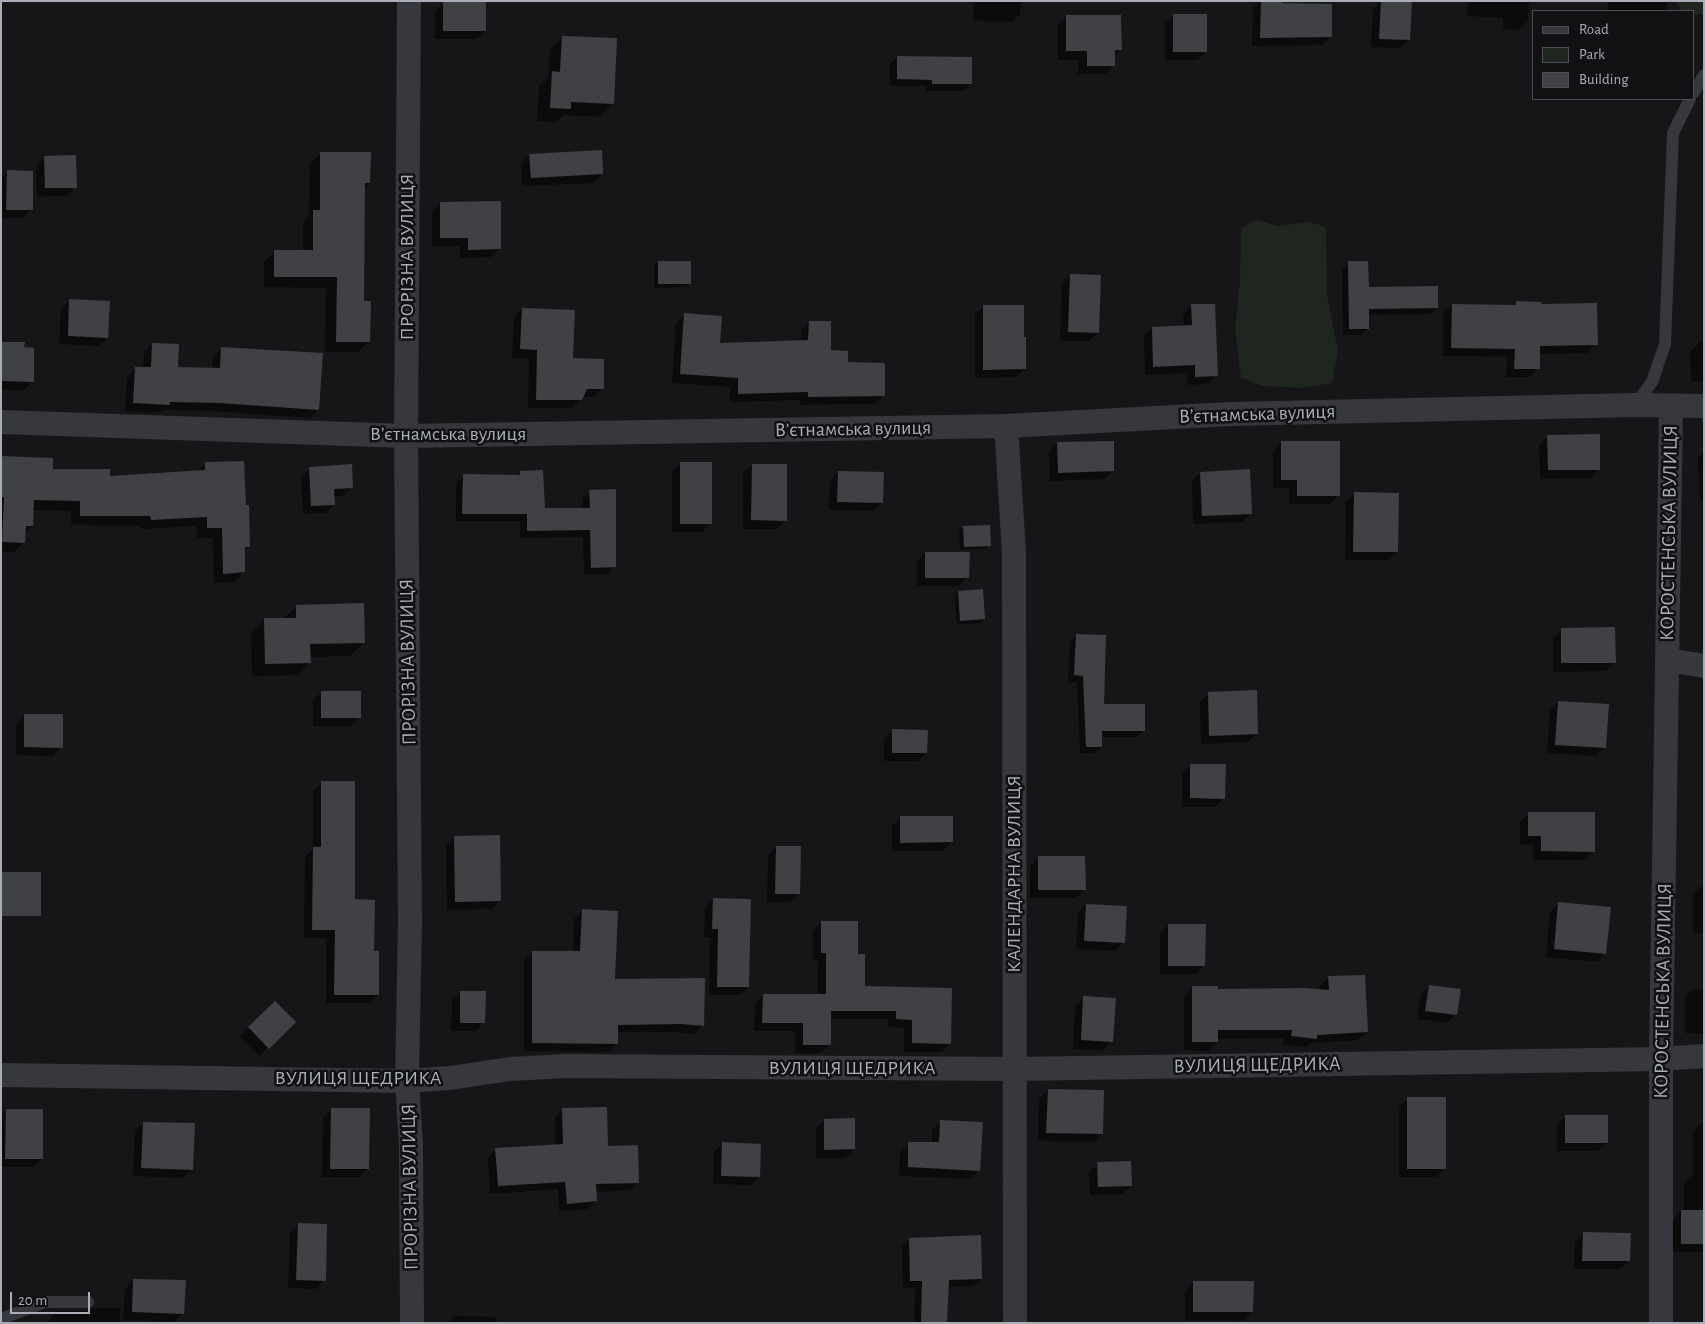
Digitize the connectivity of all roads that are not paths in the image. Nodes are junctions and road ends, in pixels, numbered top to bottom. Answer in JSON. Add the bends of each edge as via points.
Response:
{"nodes":[{"id":1,"x":409,"y":1,"type":"edge"},
{"id":2,"x":1704,"y":75,"type":"edge"},
{"id":3,"x":1695,"y":90,"type":"edge"},
{"id":4,"x":1690,"y":100,"type":"edge"},
{"id":5,"x":1635,"y":405,"type":"junction"},
{"id":6,"x":1671,"y":406,"type":"junction"},
{"id":7,"x":1704,"y":406,"type":"edge"},
{"id":8,"x":1,"y":422,"type":"edge"},
{"id":9,"x":1006,"y":426,"type":"junction"},
{"id":10,"x":406,"y":436,"type":"junction"},
{"id":11,"x":1668,"y":660,"type":"junction"},
{"id":12,"x":1704,"y":666,"type":"edge"},
{"id":13,"x":1704,"y":1056,"type":"edge"},
{"id":14,"x":1662,"y":1059,"type":"junction"},
{"id":15,"x":1014,"y":1069,"type":"junction"},
{"id":16,"x":1,"y":1075,"type":"edge"},
{"id":17,"x":407,"y":1081,"type":"junction"},
{"id":18,"x":88,"y":1302,"type":"dead end"},
{"id":19,"x":1,"y":1319,"type":"edge"},
{"id":20,"x":412,"y":1323,"type":"edge"},
{"id":21,"x":1015,"y":1323,"type":"edge"},
{"id":22,"x":1661,"y":1323,"type":"edge"}],
"edges":[{"from":1,"to":10,"type":"street","name":"ПРОРІЗНА ВУЛИЦЯ"},
{"from":2,"to":3,"type":"lane"},
{"from":4,"to":5,"type":"lane","via":[[1673,133],[1665,344],[1652,382]]},
{"from":5,"to":6,"type":"street","name":"Вʼєтнамська вулиця"},
{"from":5,"to":9,"type":"street","name":"Вʼєтнамська вулиця","via":[[1231,414]]},
{"from":6,"to":7,"type":"street","name":"Вʼєтнамська вулиця"},
{"from":6,"to":11,"type":"street","name":"КОРОСТЕНСЬКА ВУЛИЦЯ"},
{"from":8,"to":10,"type":"street","name":"Вʼєтнамська вулиця"},
{"from":9,"to":10,"type":"street","name":"Вʼєтнамська вулиця"},
{"from":9,"to":15,"type":"street","name":"КАЛЕНДАРНА ВУЛИЦЯ","via":[[1014,554]]},
{"from":10,"to":17,"type":"street","name":"ПРОРІЗНА ВУЛИЦЯ","via":[[410,921]]},
{"from":11,"to":12,"type":"street","name":"КОРОСТЕНСЬКА ВУЛИЦЯ"},
{"from":11,"to":14,"type":"street","name":"КОРОСТЕНСЬКА ВУЛИЦЯ"},
{"from":13,"to":14,"type":"street","name":"ВУЛИЦЯ ЩЕДРИКА"},
{"from":14,"to":15,"type":"street","name":"ВУЛИЦЯ ЩЕДРИКА"},
{"from":14,"to":22,"type":"street","name":"КОРОСТЕНСЬКА ВУЛИЦЯ"},
{"from":15,"to":17,"type":"street","name":"ВУЛИЦЯ ЩЕДРИКА","via":[[566,1066]]},
{"from":15,"to":21,"type":"street","name":"КАЛЕНДАРНА ВУЛИЦЯ"},
{"from":16,"to":17,"type":"street","name":"ВУЛИЦЯ ЩЕДРИКА"},
{"from":17,"to":20,"type":"street","name":"ПРОРІЗНА ВУЛИЦЯ","via":[[411,1145]]},
{"from":18,"to":19,"type":"lane","via":[[45,1302]]}]}
